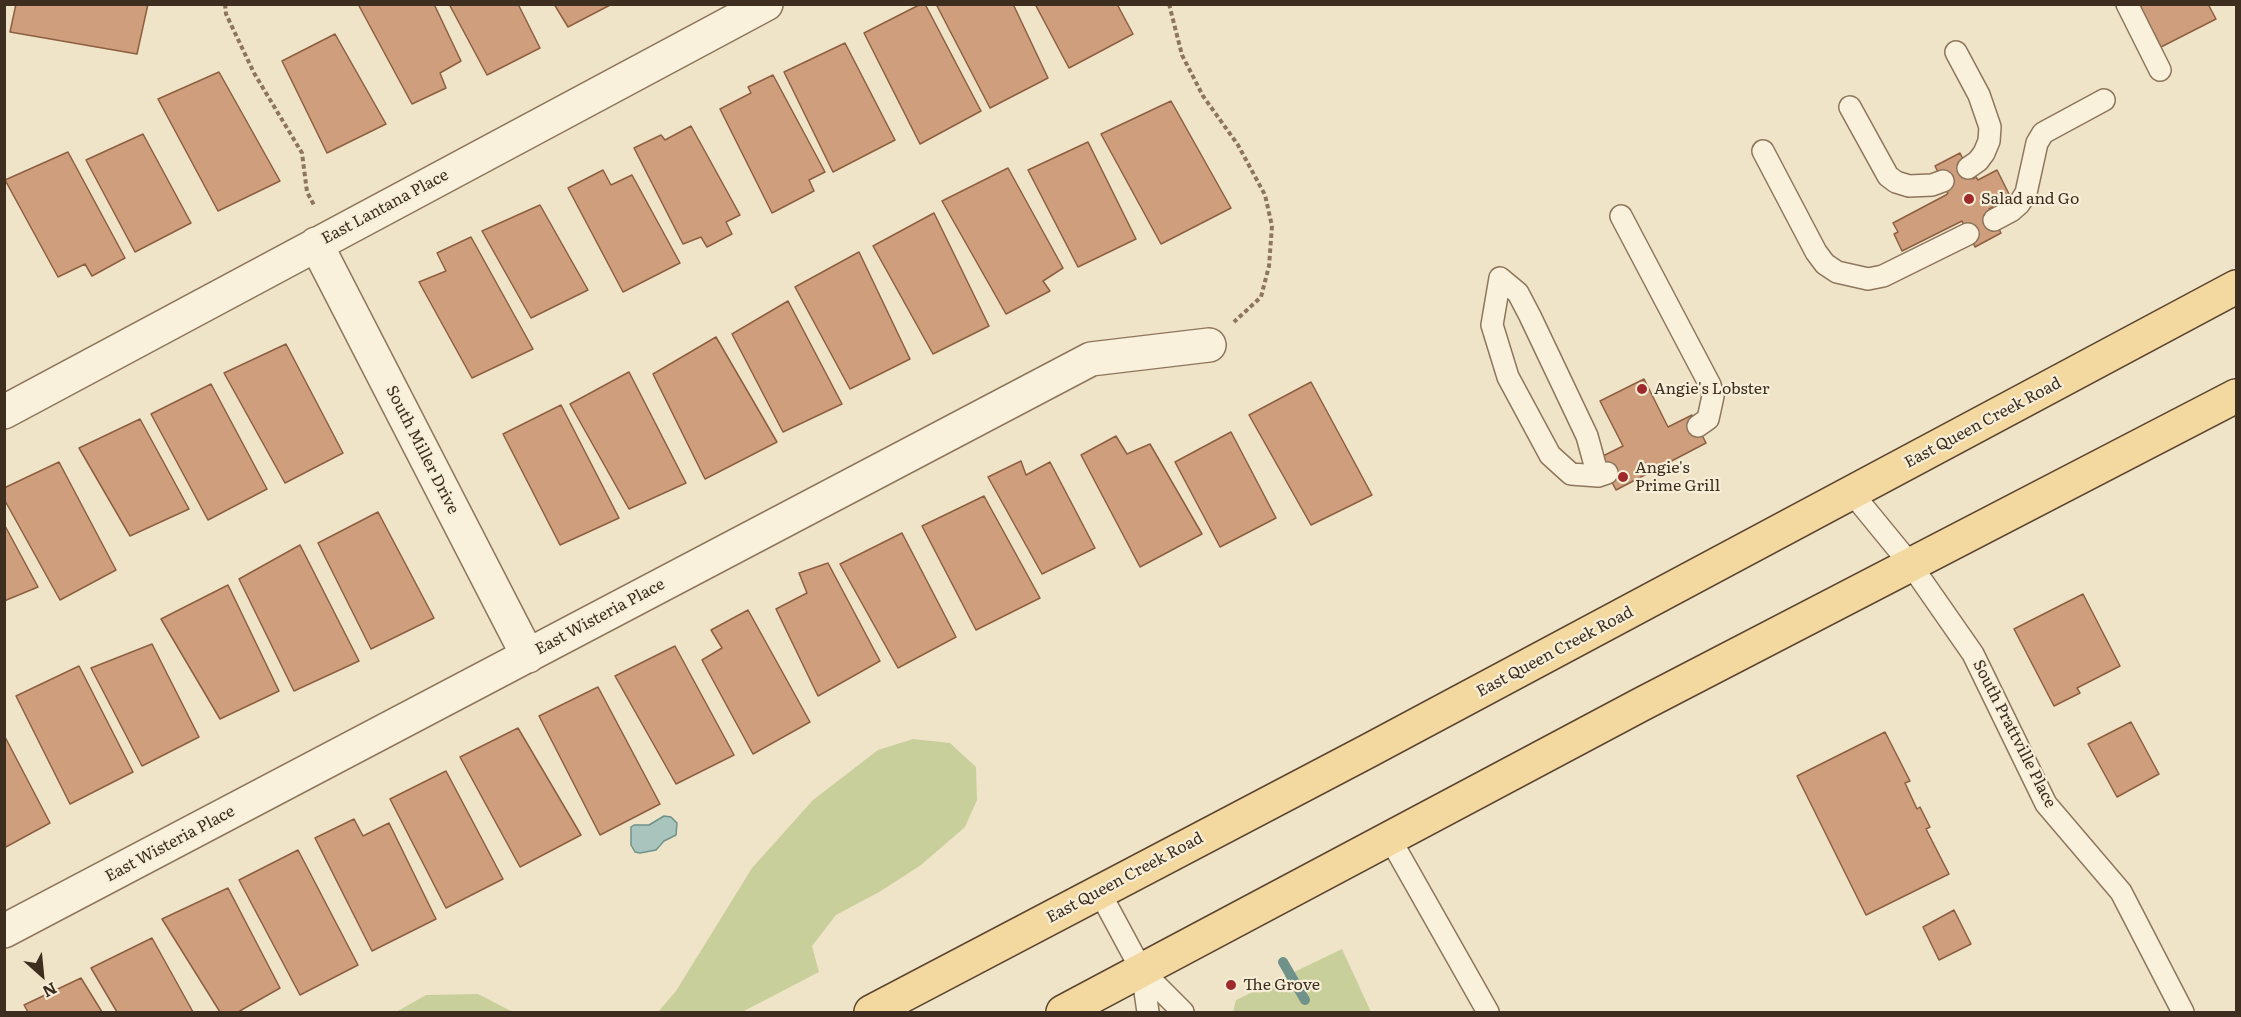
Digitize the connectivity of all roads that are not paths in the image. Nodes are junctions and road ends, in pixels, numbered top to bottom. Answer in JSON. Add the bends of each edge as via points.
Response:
{"nodes":[{"id":1,"x":766,"y":4,"type":"edge"},
{"id":2,"x":2127,"y":4,"type":"edge"},
{"id":3,"x":1956,"y":52,"type":"dead end"},
{"id":4,"x":2160,"y":70,"type":"dead end"},
{"id":5,"x":2104,"y":100,"type":"dead end"},
{"id":6,"x":1850,"y":107,"type":"dead end"},
{"id":7,"x":1763,"y":151,"type":"dead end"},
{"id":8,"x":1968,"y":168,"type":"dead end"},
{"id":9,"x":1943,"y":181,"type":"dead end"},
{"id":10,"x":1621,"y":216,"type":"dead end"},
{"id":11,"x":1995,"y":220,"type":"dead end"},
{"id":12,"x":1968,"y":234,"type":"dead end"},
{"id":13,"x":323,"y":240,"type":"junction"},
{"id":14,"x":2236,"y":287,"type":"edge"},
{"id":15,"x":1209,"y":345,"type":"road end"},
{"id":16,"x":2236,"y":396,"type":"edge"},
{"id":17,"x":4,"y":412,"type":"edge"},
{"id":18,"x":1698,"y":426,"type":"dead end"},
{"id":19,"x":1603,"y":475,"type":"joint"},
{"id":20,"x":1852,"y":493,"type":"junction"},
{"id":21,"x":1911,"y":565,"type":"junction"},
{"id":22,"x":528,"y":656,"type":"junction"},
{"id":23,"x":1389,"y":837,"type":"junction"},
{"id":24,"x":1099,"y":891,"type":"junction"},
{"id":25,"x":4,"y":931,"type":"edge"},
{"id":26,"x":1142,"y":971,"type":"junction"},
{"id":27,"x":871,"y":1012,"type":"edge"},
{"id":28,"x":1063,"y":1012,"type":"edge"},
{"id":29,"x":1148,"y":1012,"type":"edge"},
{"id":30,"x":1183,"y":1012,"type":"edge"},
{"id":31,"x":1488,"y":1012,"type":"edge"},
{"id":32,"x":2183,"y":1012,"type":"edge"}],
"edges":[{"from":1,"to":13,"type":"street","name":"East Lantana Place"},
{"from":2,"to":4,"type":"lane"},
{"from":3,"to":8,"type":"lane","via":[[1979,95],[1990,127],[1984,153]]},
{"from":5,"to":11,"type":"lane","via":[[2043,133],[2037,143],[2026,193],[2019,204]]},
{"from":6,"to":9,"type":"lane","via":[[1888,176],[1909,186]]},
{"from":7,"to":12,"type":"lane","via":[[1816,252],[1838,272],[1868,279],[1883,276]]},
{"from":10,"to":18,"type":"lane","via":[[1710,386],[1713,396],[1708,419]]},
{"from":13,"to":17,"type":"street","name":"East Lantana Place"},
{"from":13,"to":22,"type":"street","name":"South Miller Drive"},
{"from":14,"to":20,"type":"main road","name":"East Queen Creek Road"},
{"from":15,"to":22,"type":"street","name":"East Wisteria Place","via":[[1090,359]]},
{"from":16,"to":21,"type":"main road"},
{"from":19,"to":19,"type":"lane","via":[[1571,474],[1550,455],[1508,377],[1492,325],[1500,278],[1518,293]]},
{"from":20,"to":21,"type":"lane","name":"South Prattville Place"},
{"from":20,"to":24,"type":"main road","name":"East Queen Creek Road"},
{"from":21,"to":23,"type":"main road"},
{"from":21,"to":32,"type":"lane","name":"South Prattville Place","via":[[1973,654],[2046,804],[2121,892]]},
{"from":22,"to":25,"type":"street","name":"East Wisteria Place"},
{"from":23,"to":26,"type":"main road"},
{"from":23,"to":31,"type":"lane"},
{"from":24,"to":26,"type":"lane"},
{"from":24,"to":27,"type":"main road","name":"East Queen Creek Road"},
{"from":26,"to":28,"type":"main road"},
{"from":26,"to":29,"type":"lane"},
{"from":26,"to":30,"type":"lane"}]}
